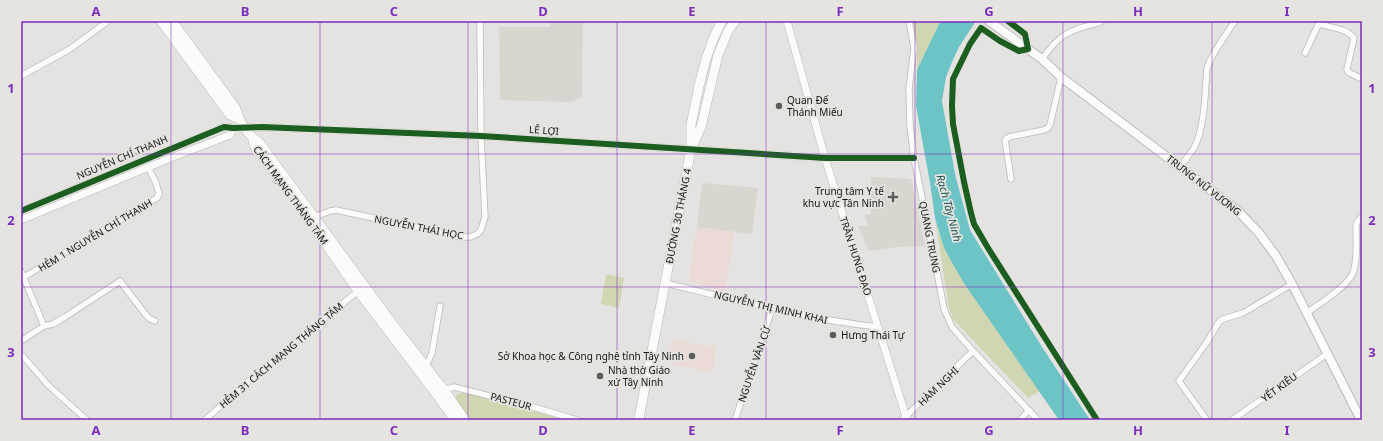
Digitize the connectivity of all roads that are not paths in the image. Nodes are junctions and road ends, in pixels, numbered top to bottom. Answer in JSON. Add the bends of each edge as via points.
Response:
{"nodes":[{"id":1,"x":108,"y":21,"type":"edge"},
{"id":2,"x":161,"y":21,"type":"edge"},
{"id":3,"x":172,"y":21,"type":"edge"},
{"id":4,"x":480,"y":21,"type":"edge"},
{"id":5,"x":722,"y":21,"type":"edge"},
{"id":6,"x":735,"y":21,"type":"edge"},
{"id":7,"x":787,"y":21,"type":"edge"},
{"id":8,"x":909,"y":21,"type":"edge"},
{"id":9,"x":989,"y":21,"type":"edge"},
{"id":10,"x":1008,"y":21,"type":"edge"},
{"id":11,"x":1102,"y":21,"type":"edge"},
{"id":12,"x":1235,"y":21,"type":"edge"},
{"id":13,"x":1320,"y":23,"type":"edge"},
{"id":14,"x":1028,"y":49,"type":"junction"},
{"id":15,"x":1305,"y":53,"type":"dead end"},
{"id":16,"x":1042,"y":59,"type":"junction"},
{"id":17,"x":21,"y":76,"type":"edge"},
{"id":18,"x":1061,"y":77,"type":"junction"},
{"id":19,"x":1362,"y":79,"type":"edge"},
{"id":20,"x":239,"y":119,"type":"junction"},
{"id":21,"x":233,"y":128,"type":"junction"},
{"id":22,"x":245,"y":128,"type":"junction"},
{"id":23,"x":481,"y":136,"type":"junction"},
{"id":24,"x":691,"y":149,"type":"junction"},
{"id":25,"x":164,"y":151,"type":"junction"},
{"id":26,"x":825,"y":158,"type":"junction"},
{"id":27,"x":914,"y":158,"type":"junction"},
{"id":28,"x":168,"y":159,"type":"junction"},
{"id":29,"x":1181,"y":166,"type":"junction"},
{"id":30,"x":148,"y":167,"type":"junction"},
{"id":31,"x":1011,"y":179,"type":"dead end"},
{"id":32,"x":70,"y":190,"type":"junction"},
{"id":33,"x":74,"y":198,"type":"junction"},
{"id":34,"x":21,"y":211,"type":"edge"},
{"id":35,"x":1362,"y":216,"type":"edge"},
{"id":36,"x":312,"y":218,"type":"junction"},
{"id":37,"x":21,"y":220,"type":"edge"},
{"id":38,"x":21,"y":271,"type":"edge"},
{"id":39,"x":24,"y":278,"type":"junction"},
{"id":40,"x":664,"y":282,"type":"junction"},
{"id":41,"x":1292,"y":284,"type":"junction"},
{"id":42,"x":358,"y":291,"type":"junction"},
{"id":43,"x":440,"y":306,"type":"dead end"},
{"id":44,"x":772,"y":309,"type":"junction"},
{"id":45,"x":378,"y":311,"type":"junction"},
{"id":46,"x":1306,"y":313,"type":"junction"},
{"id":47,"x":155,"y":321,"type":"dead end"},
{"id":48,"x":44,"y":326,"type":"junction"},
{"id":49,"x":878,"y":327,"type":"junction"},
{"id":50,"x":21,"y":341,"type":"edge"},
{"id":51,"x":973,"y":351,"type":"junction"},
{"id":52,"x":21,"y":354,"type":"edge"},
{"id":53,"x":1327,"y":354,"type":"junction"},
{"id":54,"x":423,"y":369,"type":"junction"},
{"id":55,"x":441,"y":392,"type":"junction"},
{"id":56,"x":1029,"y":410,"type":"junction"},
{"id":57,"x":639,"y":419,"type":"edge"},
{"id":58,"x":905,"y":419,"type":"edge"},
{"id":59,"x":87,"y":420,"type":"edge"},
{"id":60,"x":204,"y":420,"type":"edge"},
{"id":61,"x":455,"y":420,"type":"edge"},
{"id":62,"x":464,"y":420,"type":"edge"},
{"id":63,"x":577,"y":420,"type":"edge"},
{"id":64,"x":735,"y":420,"type":"edge"},
{"id":65,"x":1020,"y":420,"type":"edge"},
{"id":66,"x":1038,"y":420,"type":"edge"},
{"id":67,"x":1097,"y":420,"type":"edge"},
{"id":68,"x":1207,"y":420,"type":"edge"},
{"id":69,"x":1232,"y":420,"type":"edge"},
{"id":70,"x":1362,"y":420,"type":"edge"}],
"edges":[{"from":1,"to":17,"type":"street","via":[[70,49]]},
{"from":2,"to":20,"type":"main road","via":[[230,115]]},
{"from":3,"to":20,"type":"main road","via":[[236,109]]},
{"from":4,"to":23,"type":"street","name":"NGUYỄN THÁI HỌC"},
{"from":5,"to":24,"type":"main road","via":[[702,75],[691,125]]},
{"from":6,"to":24,"type":"main road","name":"ĐƯỜNG 30 THÁNG 4","via":[[718,55],[701,127]]},
{"from":7,"to":26,"type":"street","name":"TRẦN HƯNG ĐẠO"},
{"from":8,"to":27,"type":"street","name":"QUANG TRUNG","via":[[914,48],[909,88]]},
{"from":9,"to":14,"type":"main road","name":"TRƯNG NỮ VƯƠNG"},
{"from":10,"to":14,"type":"street","via":[[1024,34]]},
{"from":11,"to":16,"type":"street","via":[[1073,30],[1052,45]]},
{"from":12,"to":29,"type":"street","via":[[1207,68],[1198,136],[1194,148]]},
{"from":13,"to":15,"type":"street"},
{"from":13,"to":19,"type":"street","via":[[1354,38],[1347,69]]},
{"from":14,"to":16,"type":"main road","name":"TRƯNG NỮ VƯƠNG"},
{"from":14,"to":67,"type":"street","via":[[1019,51],[980,28],[953,79],[953,124],[974,224]]},
{"from":16,"to":18,"type":"main road","name":"TRƯNG NỮ VƯƠNG"},
{"from":18,"to":29,"type":"main road","name":"TRƯNG NỮ VƯƠNG"},
{"from":18,"to":31,"type":"street","via":[[1048,128],[1009,136],[1005,140]]},
{"from":20,"to":22,"type":"main road","name":"CÁCH MẠNG THÁNG TÁM"},
{"from":21,"to":22,"type":"street","name":"LÊ LỢI"},
{"from":21,"to":25,"type":"street","name":"NGUYỄN CHÍ THANH","via":[[224,127]]},
{"from":21,"to":28,"type":"street","name":"NGUYỄN CHÍ THANH","via":[[230,135]]},
{"from":22,"to":23,"type":"street","name":"LÊ LỢI"},
{"from":22,"to":36,"type":"main road","name":"CÁCH MẠNG THÁNG TÁM","via":[[253,138],[254,145]]},
{"from":23,"to":24,"type":"street","name":"LÊ LỢI"},
{"from":23,"to":36,"type":"street","name":"NGUYỄN THÁI HỌC","via":[[485,217],[477,234],[462,237],[336,210]]},
{"from":24,"to":26,"type":"street","name":"LÊ LỢI"},
{"from":24,"to":40,"type":"main road","name":"ĐƯỜNG 30 THÁNG 4"},
{"from":25,"to":28,"type":"street"},
{"from":25,"to":32,"type":"street","name":"NGUYỄN CHÍ THANH"},
{"from":26,"to":27,"type":"street"},
{"from":26,"to":49,"type":"street","name":"TRẦN HƯNG ĐẠO"},
{"from":27,"to":51,"type":"street","name":"QUANG TRUNG","via":[[944,309],[952,327]]},
{"from":28,"to":30,"type":"street","name":"NGUYỄN CHÍ THANH"},
{"from":29,"to":41,"type":"main road","name":"TRƯNG NỮ VƯƠNG","via":[[1237,210],[1259,233]]},
{"from":30,"to":33,"type":"street","name":"NGUYỄN CHÍ THANH"},
{"from":30,"to":39,"type":"street","name":"HẺM 1 NGUYỄN CHÍ THANH","via":[[156,183],[159,194],[157,198]]},
{"from":32,"to":33,"type":"street"},
{"from":32,"to":34,"type":"street","name":"NGUYỄN CHÍ THANH"},
{"from":33,"to":37,"type":"street","name":"NGUYỄN CHÍ THANH"},
{"from":35,"to":46,"type":"street","via":[[1356,226],[1353,274],[1348,281]]},
{"from":36,"to":42,"type":"main road","name":"CÁCH MẠNG THÁNG TÁM"},
{"from":36,"to":45,"type":"main road","name":"CÁCH MẠNG THÁNG TÁM"},
{"from":38,"to":39,"type":"street"},
{"from":39,"to":48,"type":"street"},
{"from":40,"to":44,"type":"street","name":"NGUYỄN THỊ MINH KHAI"},
{"from":40,"to":57,"type":"main road","name":"ĐƯỜNG 30 THÁNG 4"},
{"from":41,"to":46,"type":"main road","name":"TRƯNG NỮ VƯƠNG"},
{"from":41,"to":68,"type":"street","via":[[1243,313],[1219,322],[1179,380]]},
{"from":42,"to":45,"type":"main road","name":"CÁCH MẠNG THÁNG TÁM"},
{"from":42,"to":60,"type":"street","name":"HẺM 31 CÁCH MẠNG THÁNG TÁM"},
{"from":43,"to":54,"type":"street","via":[[432,352]]},
{"from":44,"to":49,"type":"street","name":"NGUYỄN THỊ MINH KHAI","via":[[846,324]]},
{"from":44,"to":64,"type":"street","name":"NGUYỄN VĂN CỪ"},
{"from":45,"to":54,"type":"main road","name":"CÁCH MẠNG THÁNG TÁM"},
{"from":46,"to":53,"type":"main road","name":"TRƯNG NỮ VƯƠNG"},
{"from":47,"to":48,"type":"street","via":[[146,315],[120,281],[65,317]]},
{"from":48,"to":50,"type":"street"},
{"from":49,"to":58,"type":"street","name":"TRẦN HƯNG ĐẠO"},
{"from":51,"to":56,"type":"street","name":"QUANG TRUNG"},
{"from":51,"to":58,"type":"street","name":"HÀM NGHI"},
{"from":52,"to":59,"type":"street","via":[[48,386]]},
{"from":53,"to":69,"type":"street","name":"YẾT KIÊU"},
{"from":53,"to":70,"type":"main road","name":"TRƯNG NỮ VƯƠNG"},
{"from":54,"to":55,"type":"main road","name":"CÁCH MẠNG THÁNG TÁM"},
{"from":55,"to":61,"type":"main road","name":"CÁCH MẠNG THÁNG TÁM"},
{"from":55,"to":62,"type":"main road","name":"CÁCH MẠNG THÁNG TÁM"},
{"from":55,"to":63,"type":"street","name":"PASTEUR","via":[[454,387]]},
{"from":56,"to":65,"type":"street"},
{"from":56,"to":66,"type":"street","name":"QUANG TRUNG"}]}
